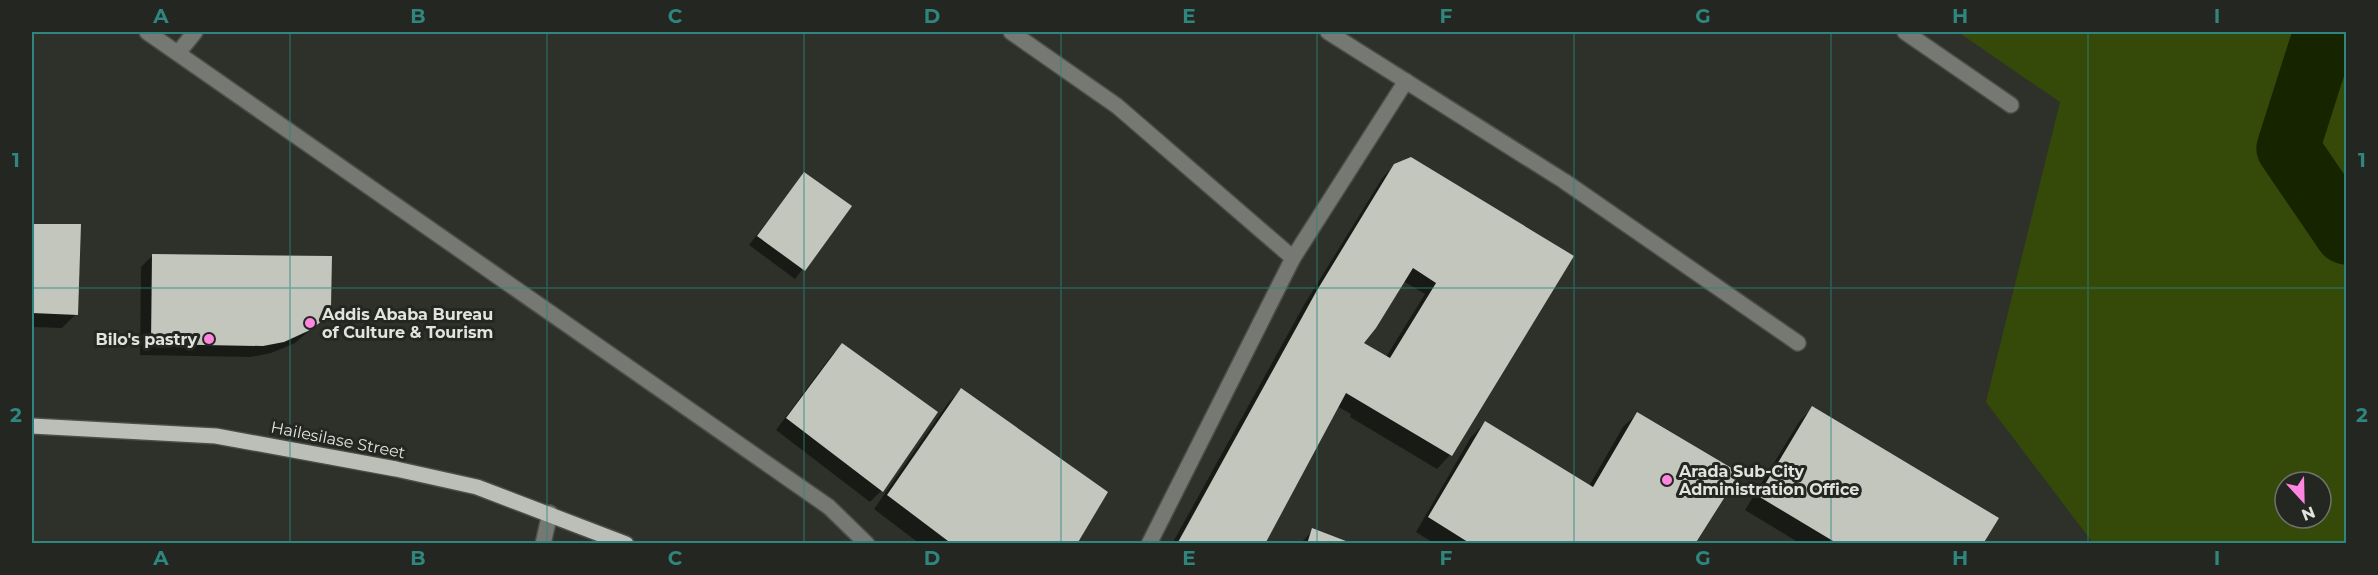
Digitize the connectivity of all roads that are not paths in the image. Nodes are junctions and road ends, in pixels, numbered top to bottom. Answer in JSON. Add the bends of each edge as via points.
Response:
{"nodes":[{"id":1,"x":147,"y":32,"type":"edge"},
{"id":2,"x":195,"y":32,"type":"edge"},
{"id":3,"x":1011,"y":32,"type":"edge"},
{"id":4,"x":1328,"y":32,"type":"edge"},
{"id":5,"x":1905,"y":32,"type":"edge"},
{"id":6,"x":178,"y":53,"type":"junction"},
{"id":7,"x":1406,"y":81,"type":"junction"},
{"id":8,"x":2011,"y":105,"type":"dead end"},
{"id":9,"x":1293,"y":258,"type":"junction"},
{"id":10,"x":1798,"y":344,"type":"dead end"},
{"id":11,"x":32,"y":426,"type":"edge"},
{"id":12,"x":550,"y":513,"type":"junction"},
{"id":13,"x":543,"y":543,"type":"edge"},
{"id":14,"x":626,"y":543,"type":"edge"},
{"id":15,"x":867,"y":543,"type":"edge"},
{"id":16,"x":1149,"y":543,"type":"edge"}],
"edges":[{"from":1,"to":6,"type":"street"},
{"from":2,"to":6,"type":"street"},
{"from":3,"to":9,"type":"street","via":[[1117,106]]},
{"from":4,"to":7,"type":"street"},
{"from":5,"to":8,"type":"street"},
{"from":6,"to":15,"type":"street","via":[[829,507]]},
{"from":7,"to":9,"type":"street"},
{"from":7,"to":10,"type":"street","via":[[1564,181]]},
{"from":9,"to":16,"type":"street"},
{"from":11,"to":12,"type":"main road","name":"Hailesilase Street","via":[[216,436],[477,487]]},
{"from":12,"to":13,"type":"street"},
{"from":12,"to":14,"type":"main road","name":"Hailesilase Street"}]}
